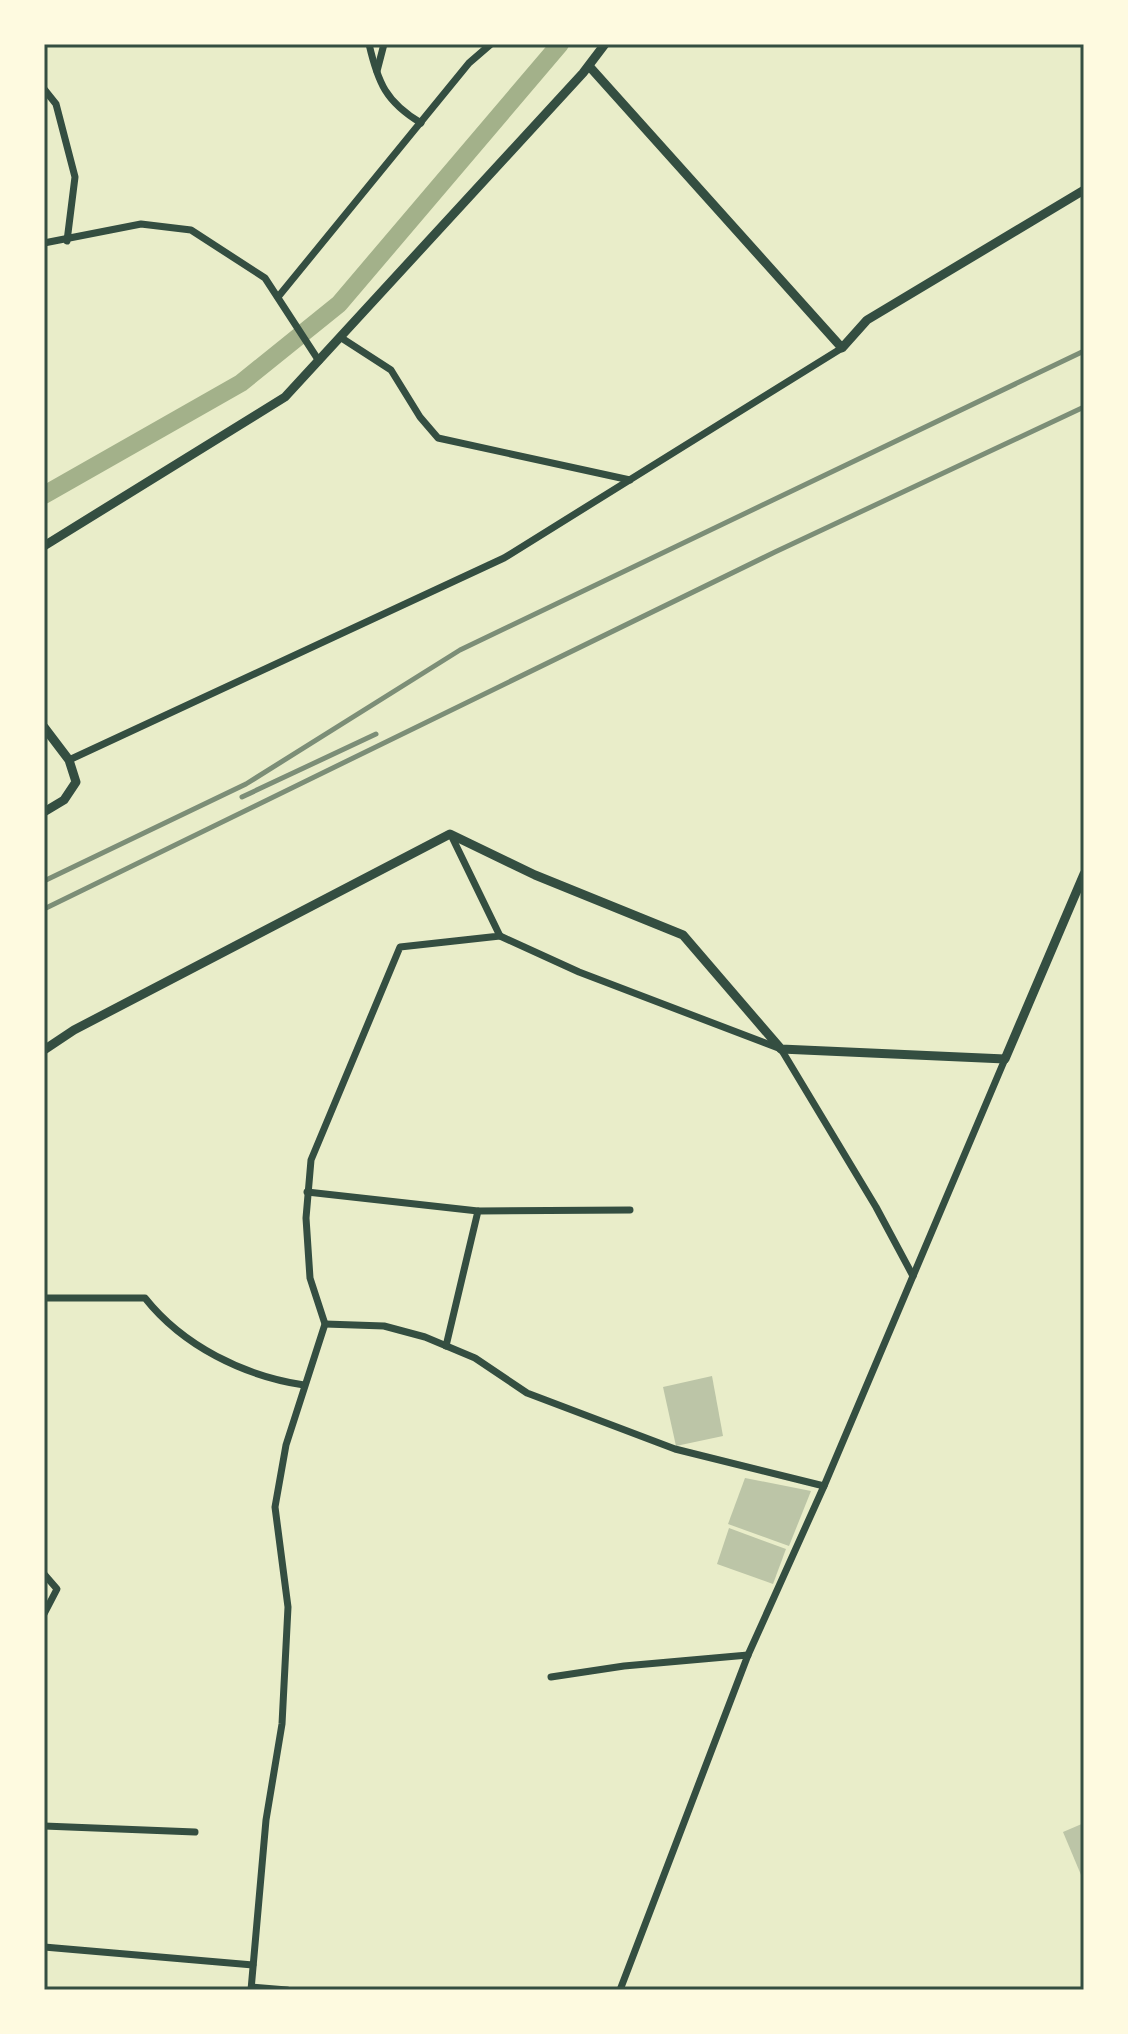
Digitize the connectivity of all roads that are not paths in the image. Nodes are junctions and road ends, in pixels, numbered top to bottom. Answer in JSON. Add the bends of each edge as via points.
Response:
{"nodes":[{"id":1,"x":369,"y":44,"type":"edge"},
{"id":2,"x":384,"y":44,"type":"edge"},
{"id":3,"x":491,"y":44,"type":"edge"},
{"id":4,"x":605,"y":44,"type":"edge"},
{"id":5,"x":589,"y":66,"type":"junction"},
{"id":6,"x":376,"y":73,"type":"junction"},
{"id":7,"x":44,"y":89,"type":"edge"},
{"id":8,"x":421,"y":123,"type":"junction"},
{"id":9,"x":1084,"y":190,"type":"edge"},
{"id":10,"x":67,"y":241,"type":"junction"},
{"id":11,"x":44,"y":243,"type":"edge"},
{"id":12,"x":279,"y":300,"type":"junction"},
{"id":13,"x":340,"y":337,"type":"junction"},
{"id":14,"x":842,"y":348,"type":"junction"},
{"id":15,"x":318,"y":360,"type":"junction"},
{"id":16,"x":630,"y":480,"type":"junction"},
{"id":17,"x":44,"y":546,"type":"edge"},
{"id":18,"x":44,"y":727,"type":"edge"},
{"id":19,"x":69,"y":760,"type":"junction"},
{"id":20,"x":44,"y":812,"type":"edge"},
{"id":21,"x":450,"y":834,"type":"junction"},
{"id":22,"x":1084,"y":874,"type":"edge"},
{"id":23,"x":500,"y":936,"type":"junction"},
{"id":24,"x":781,"y":1049,"type":"junction"},
{"id":25,"x":44,"y":1050,"type":"edge"},
{"id":26,"x":1005,"y":1059,"type":"junction"},
{"id":27,"x":307,"y":1192,"type":"junction"},
{"id":28,"x":630,"y":1210,"type":"dead end"},
{"id":29,"x":478,"y":1211,"type":"junction"},
{"id":30,"x":913,"y":1276,"type":"junction"},
{"id":31,"x":44,"y":1298,"type":"edge"},
{"id":32,"x":325,"y":1324,"type":"junction"},
{"id":33,"x":446,"y":1346,"type":"junction"},
{"id":34,"x":304,"y":1385,"type":"junction"},
{"id":35,"x":824,"y":1486,"type":"junction"},
{"id":36,"x":44,"y":1574,"type":"edge"},
{"id":37,"x":44,"y":1614,"type":"edge"},
{"id":38,"x":748,"y":1655,"type":"junction"},
{"id":39,"x":551,"y":1677,"type":"dead end"},
{"id":40,"x":44,"y":1826,"type":"edge"},
{"id":41,"x":195,"y":1832,"type":"dead end"},
{"id":42,"x":44,"y":1947,"type":"edge"},
{"id":43,"x":253,"y":1965,"type":"junction"},
{"id":44,"x":252,"y":1989,"type":"edge"},
{"id":45,"x":287,"y":1990,"type":"edge"},
{"id":46,"x":620,"y":1990,"type":"edge"}],
"edges":[{"from":1,"to":6,"type":"street"},
{"from":2,"to":6,"type":"street"},
{"from":3,"to":8,"type":"street"},
{"from":4,"to":5,"type":"street"},
{"from":5,"to":13,"type":"street"},
{"from":5,"to":14,"type":"street"},
{"from":6,"to":8,"type":"street","via":[[395,108]]},
{"from":7,"to":10,"type":"street","via":[[56,104],[75,177]]},
{"from":8,"to":12,"type":"street"},
{"from":9,"to":14,"type":"street","via":[[867,320]]},
{"from":10,"to":11,"type":"street"},
{"from":10,"to":12,"type":"street","via":[[141,224],[191,230],[265,278]]},
{"from":12,"to":15,"type":"street"},
{"from":13,"to":15,"type":"street"},
{"from":13,"to":16,"type":"street","via":[[391,370],[438,438]]},
{"from":14,"to":16,"type":"street"},
{"from":15,"to":17,"type":"street","via":[[285,397]]},
{"from":16,"to":19,"type":"street","via":[[504,558]]},
{"from":18,"to":19,"type":"street"},
{"from":19,"to":20,"type":"street","via":[[75,788]]},
{"from":21,"to":23,"type":"street"},
{"from":21,"to":24,"type":"street","via":[[683,935]]},
{"from":21,"to":25,"type":"street"},
{"from":22,"to":26,"type":"street"},
{"from":23,"to":24,"type":"street"},
{"from":23,"to":27,"type":"street","via":[[400,947],[311,1160]]},
{"from":24,"to":26,"type":"street"},
{"from":24,"to":30,"type":"street"},
{"from":26,"to":30,"type":"street"},
{"from":27,"to":29,"type":"street"},
{"from":27,"to":32,"type":"street","via":[[310,1278]]},
{"from":28,"to":29,"type":"street"},
{"from":29,"to":33,"type":"street"},
{"from":30,"to":35,"type":"street"},
{"from":31,"to":34,"type":"street","via":[[145,1298],[190,1341],[262,1379]]},
{"from":32,"to":33,"type":"street","via":[[384,1326]]},
{"from":32,"to":34,"type":"street"},
{"from":33,"to":35,"type":"street","via":[[475,1358],[527,1393],[675,1449]]},
{"from":34,"to":43,"type":"street","via":[[275,1507],[287,1621],[282,1724],[266,1820]]},
{"from":35,"to":38,"type":"street"},
{"from":36,"to":37,"type":"street","via":[[57,1589]]},
{"from":38,"to":39,"type":"street"},
{"from":38,"to":46,"type":"street"},
{"from":40,"to":41,"type":"street"},
{"from":42,"to":43,"type":"street"},
{"from":43,"to":44,"type":"street"},
{"from":44,"to":45,"type":"street"}]}
